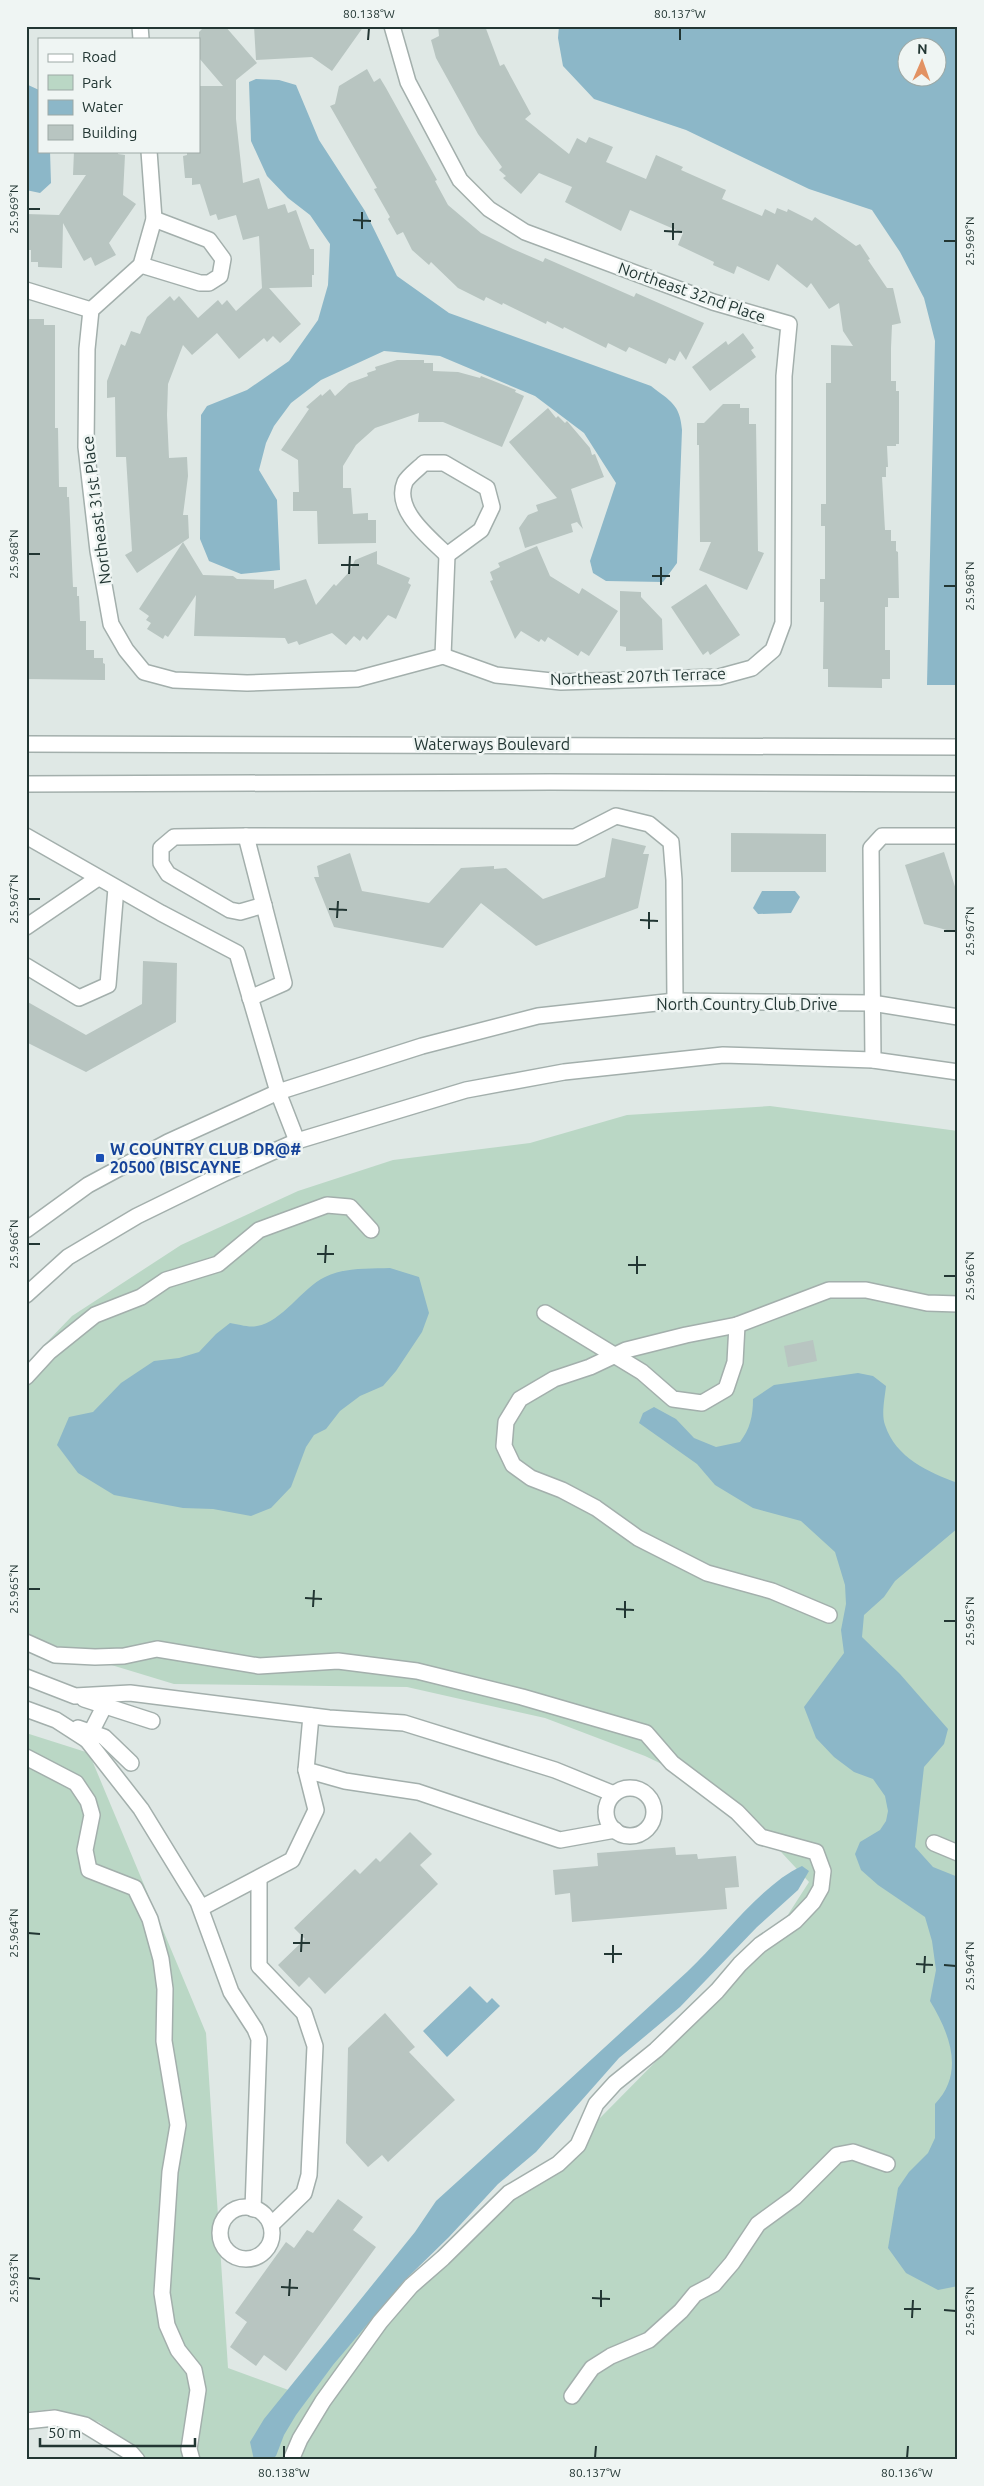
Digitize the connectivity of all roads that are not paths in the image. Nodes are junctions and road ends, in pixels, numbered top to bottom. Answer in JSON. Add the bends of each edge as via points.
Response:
{"nodes":[{"id":1,"x":392,"y":26,"type":"edge"},
{"id":2,"x":149,"y":152,"type":"edge"},
{"id":3,"x":154,"y":219,"type":"junction"},
{"id":4,"x":140,"y":265,"type":"junction"},
{"id":5,"x":26,"y":290,"type":"edge"},
{"id":6,"x":91,"y":310,"type":"junction"},
{"id":7,"x":447,"y":556,"type":"junction"},
{"id":8,"x":773,"y":650,"type":"joint"},
{"id":9,"x":443,"y":656,"type":"junction"},
{"id":10,"x":26,"y":744,"type":"edge"},
{"id":11,"x":958,"y":747,"type":"edge"},
{"id":12,"x":26,"y":784,"type":"edge"},
{"id":13,"x":958,"y":784,"type":"edge"},
{"id":14,"x":26,"y":836,"type":"edge"},
{"id":15,"x":246,"y":836,"type":"junction"},
{"id":16,"x":958,"y":836,"type":"edge"},
{"id":17,"x":98,"y":878,"type":"junction"},
{"id":18,"x":116,"y":888,"type":"junction"},
{"id":19,"x":264,"y":905,"type":"junction"},
{"id":20,"x":26,"y":927,"type":"edge"},
{"id":21,"x":26,"y":966,"type":"edge"},
{"id":22,"x":250,"y":998,"type":"junction"},
{"id":23,"x":675,"y":1001,"type":"junction"},
{"id":24,"x":872,"y":1003,"type":"junction"},
{"id":25,"x":958,"y":1017,"type":"edge"},
{"id":26,"x":873,"y":1060,"type":"junction"},
{"id":27,"x":958,"y":1072,"type":"edge"},
{"id":28,"x":278,"y":1092,"type":"junction"},
{"id":29,"x":297,"y":1141,"type":"junction"},
{"id":30,"x":26,"y":1230,"type":"edge"},
{"id":31,"x":372,"y":1230,"type":"dead end"},
{"id":32,"x":26,"y":1296,"type":"edge"},
{"id":33,"x":958,"y":1304,"type":"edge"},
{"id":34,"x":545,"y":1313,"type":"dead end"},
{"id":35,"x":737,"y":1325,"type":"junction"},
{"id":36,"x":614,"y":1356,"type":"junction"},
{"id":37,"x":26,"y":1377,"type":"edge"},
{"id":38,"x":829,"y":1615,"type":"dead end"},
{"id":39,"x":26,"y":1642,"type":"edge"},
{"id":40,"x":26,"y":1677,"type":"edge"},
{"id":41,"x":108,"y":1700,"type":"junction"},
{"id":42,"x":26,"y":1709,"type":"edge"},
{"id":43,"x":312,"y":1716,"type":"junction"},
{"id":44,"x":152,"y":1721,"type":"dead end"},
{"id":45,"x":89,"y":1736,"type":"junction"},
{"id":46,"x":26,"y":1757,"type":"edge"},
{"id":47,"x":131,"y":1762,"type":"dead end"},
{"id":48,"x":306,"y":1770,"type":"junction"},
{"id":49,"x":614,"y":1794,"type":"junction"},
{"id":50,"x":615,"y":1830,"type":"junction"},
{"id":51,"x":934,"y":1843,"type":"dead end"},
{"id":52,"x":958,"y":1853,"type":"edge"},
{"id":53,"x":259,"y":1878,"type":"junction"},
{"id":54,"x":201,"y":1908,"type":"junction"},
{"id":55,"x":887,"y":2164,"type":"dead end"},
{"id":56,"x":253,"y":2208,"type":"junction"},
{"id":57,"x":271,"y":2225,"type":"junction"},
{"id":58,"x":572,"y":2396,"type":"dead end"},
{"id":59,"x":26,"y":2421,"type":"edge"},
{"id":60,"x":137,"y":2460,"type":"edge"},
{"id":61,"x":192,"y":2460,"type":"edge"},
{"id":62,"x":291,"y":2460,"type":"edge"}],
"edges":[{"from":1,"to":8,"type":"street","name":"Northeast 32nd Place","via":[[408,82],[460,180],[489,209],[525,232],[712,302],[789,324],[784,376],[783,623]]},
{"from":2,"to":3,"type":"street"},
{"from":3,"to":4,"type":"street"},
{"from":3,"to":4,"type":"street","via":[[209,240],[223,259],[220,276],[209,283],[200,283]]},
{"from":4,"to":6,"type":"street"},
{"from":5,"to":6,"type":"street"},
{"from":6,"to":9,"type":"street","name":"Northeast 31st Place","via":[[87,349],[86,447],[98,551],[111,624],[144,672],[174,680],[247,683],[357,678]]},
{"from":7,"to":7,"type":"street","via":[[481,530],[492,507],[487,488],[444,463],[424,463],[405,482],[403,500],[414,521]]},
{"from":7,"to":9,"type":"street"},
{"from":8,"to":9,"type":"street","name":"Northeast 207th Terrace","via":[[752,668],[719,677],[561,682],[496,675]]},
{"from":10,"to":11,"type":"street","name":"Waterways Boulevard"},
{"from":12,"to":13,"type":"street"},
{"from":14,"to":17,"type":"street"},
{"from":15,"to":19,"type":"street"},
{"from":15,"to":19,"type":"street","via":[[174,837],[161,848],[161,863],[168,874],[230,910],[240,912]]},
{"from":15,"to":23,"type":"street","via":[[575,837],[616,816],[649,824],[671,842]]},
{"from":16,"to":24,"type":"street","via":[[882,836],[871,848]]},
{"from":17,"to":18,"type":"street"},
{"from":17,"to":20,"type":"street"},
{"from":18,"to":21,"type":"street","via":[[108,985],[79,998]]},
{"from":18,"to":22,"type":"street","via":[[236,953]]},
{"from":19,"to":22,"type":"street","via":[[284,983]]},
{"from":22,"to":28,"type":"street"},
{"from":23,"to":24,"type":"street","name":"North Country Club Drive"},
{"from":23,"to":28,"type":"street","name":"North Country Club Drive","via":[[538,1016],[422,1046]]},
{"from":24,"to":25,"type":"street","name":"North Country Club Drive"},
{"from":24,"to":26,"type":"street"},
{"from":26,"to":27,"type":"street"},
{"from":26,"to":29,"type":"street","via":[[723,1055],[564,1072],[466,1090]]},
{"from":28,"to":29,"type":"street"},
{"from":28,"to":30,"type":"street","name":"North Country Club Drive","via":[[168,1142],[88,1185]]},
{"from":29,"to":32,"type":"street","via":[[137,1216],[68,1258]]},
{"from":31,"to":37,"type":"street","via":[[350,1207],[326,1205],[259,1230],[218,1264],[166,1280],[141,1297],[95,1315],[49,1352]]},
{"from":33,"to":35,"type":"street","via":[[927,1303],[866,1290],[829,1290]]},
{"from":34,"to":36,"type":"street"},
{"from":35,"to":36,"type":"street","via":[[626,1350]]},
{"from":35,"to":36,"type":"street","via":[[735,1362],[726,1389],[702,1403],[673,1399],[642,1372]]},
{"from":36,"to":38,"type":"street","via":[[554,1379],[520,1399],[506,1422],[504,1446],[513,1466],[530,1478],[596,1508],[660,1551],[707,1573],[772,1591]]},
{"from":39,"to":62,"type":"street","via":[[55,1655],[124,1656],[157,1649],[259,1666],[338,1661],[417,1671],[522,1697],[646,1733],[672,1764],[737,1812],[760,1836],[816,1852],[823,1871],[821,1888],[814,1902],[795,1921],[754,1951],[656,2050],[615,2082],[596,2104],[578,2145],[558,2164],[509,2193],[411,2286],[380,2322],[323,2401]]},
{"from":40,"to":41,"type":"street","via":[[75,1696]]},
{"from":41,"to":43,"type":"street","via":[[130,1693]]},
{"from":41,"to":44,"type":"street"},
{"from":41,"to":45,"type":"street"},
{"from":42,"to":45,"type":"street"},
{"from":43,"to":48,"type":"street"},
{"from":43,"to":49,"type":"street","via":[[404,1723],[555,1770]]},
{"from":45,"to":47,"type":"street","via":[[104,1737]]},
{"from":45,"to":54,"type":"street","via":[[142,1809]]},
{"from":46,"to":61,"type":"street","via":[[76,1783],[88,1801],[92,1815],[86,1850],[90,1870],[135,1888],[150,1919],[162,1959],[164,2041],[178,2125],[170,2172],[162,2293],[167,2324],[178,2350],[194,2370],[198,2390],[189,2449]]},
{"from":48,"to":50,"type":"street","via":[[345,1781],[418,1792],[560,1840]]},
{"from":48,"to":53,"type":"street","via":[[316,1810],[292,1860]]},
{"from":49,"to":50,"type":"street","via":[[606,1807],[606,1816]]},
{"from":49,"to":50,"type":"street","via":[[629,1788],[636,1789],[649,1798],[653,1812],[643,1832],[628,1835]]},
{"from":51,"to":52,"type":"street"},
{"from":53,"to":54,"type":"street"},
{"from":53,"to":57,"type":"street","via":[[259,1966],[304,2013],[315,2046],[309,2175],[304,2193]]},
{"from":54,"to":56,"type":"street","via":[[231,1992],[259,2039]]},
{"from":55,"to":58,"type":"street","via":[[853,2152],[837,2155],[795,2198],[758,2224],[714,2284],[695,2294],[648,2340],[592,2368]]},
{"from":56,"to":57,"type":"street"},
{"from":56,"to":57,"type":"street","via":[[236,2210],[223,2221],[221,2238],[230,2253],[246,2259],[262,2254],[271,2241]]},
{"from":59,"to":60,"type":"street","via":[[55,2418],[85,2425]]}]}
